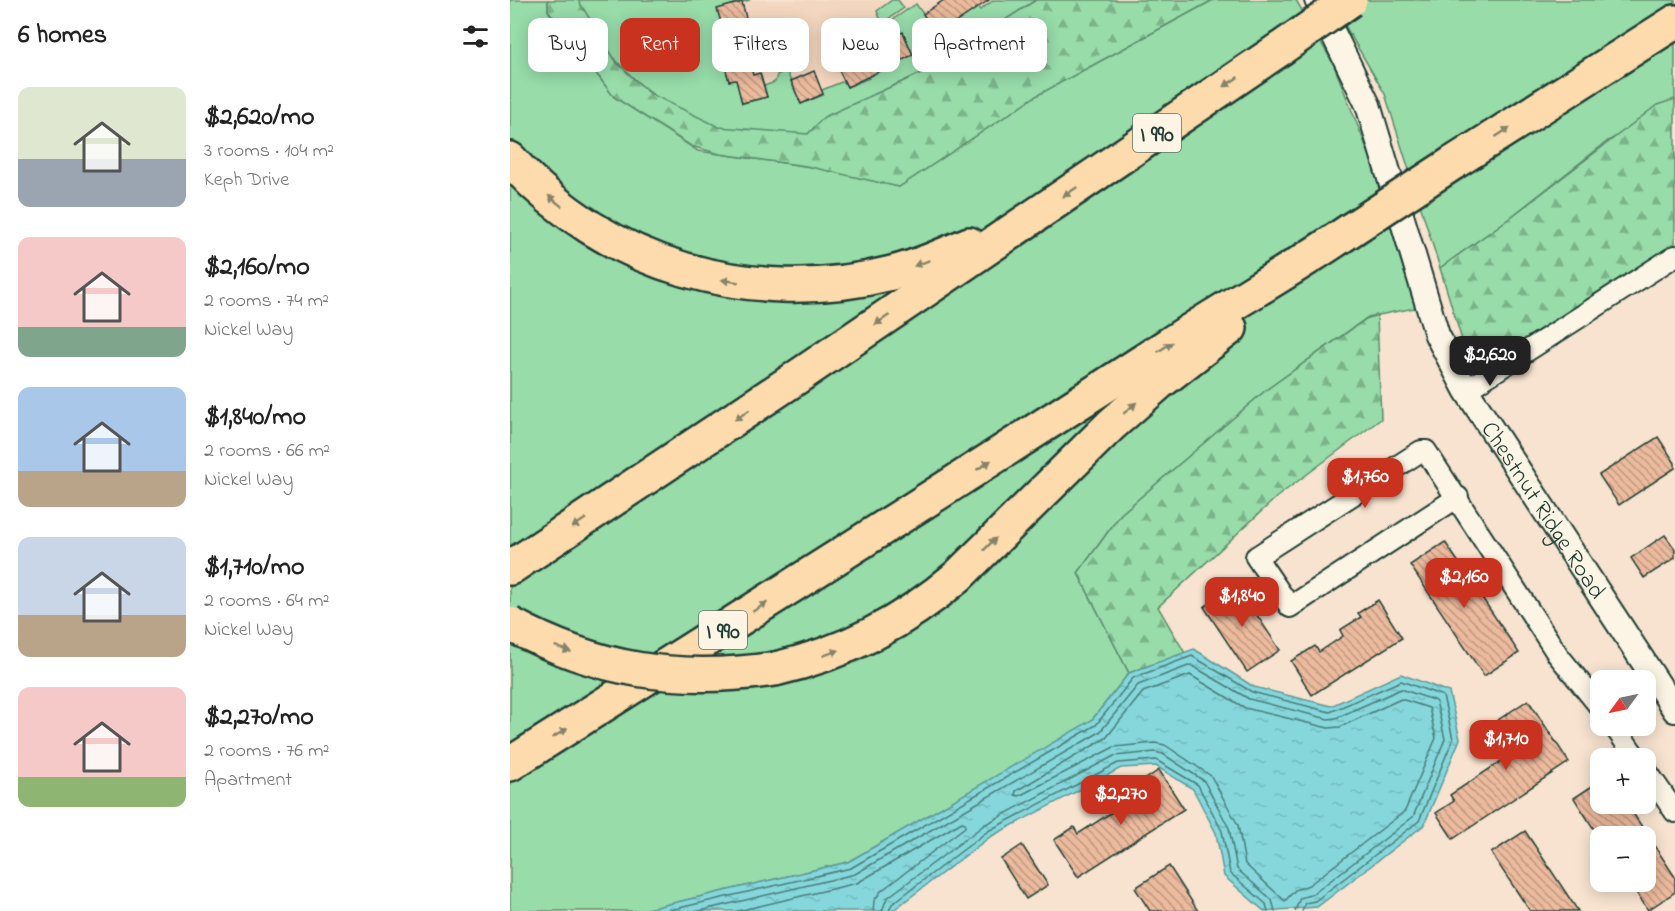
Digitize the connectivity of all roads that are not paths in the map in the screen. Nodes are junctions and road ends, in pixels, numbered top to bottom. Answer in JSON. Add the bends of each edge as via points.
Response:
{"nodes":[{"id":1,"x":1317,"y":0,"type":"edge"},
{"id":2,"x":1350,"y":0,"type":"edge"},
{"id":3,"x":1675,"y":21,"type":"edge"},
{"id":4,"x":510,"y":159,"type":"edge"},
{"id":5,"x":1035,"y":216,"type":"junction"},
{"id":6,"x":1318,"y":252,"type":"junction"},
{"id":7,"x":1675,"y":256,"type":"edge"},
{"id":8,"x":1466,"y":390,"type":"junction"},
{"id":9,"x":1458,"y":497,"type":"junction"},
{"id":10,"x":510,"y":568,"type":"edge"},
{"id":11,"x":510,"y":624,"type":"edge"},
{"id":12,"x":1590,"y":695,"type":"edge"},
{"id":13,"x":1675,"y":710,"type":"edge"},
{"id":14,"x":510,"y":764,"type":"edge"},
{"id":15,"x":1656,"y":784,"type":"edge"},
{"id":16,"x":1675,"y":812,"type":"edge"}],
"edges":[{"from":1,"to":8,"type":"street","name":"Chestnut Ridge Road","via":[[1368,105],[1437,335]]},
{"from":2,"to":5,"type":"highway","number":"I 990","one_way":true,"bridge":true},
{"from":6,"to":3,"type":"highway","number":"I 990","one_way":true,"bridge":true},
{"from":5,"to":4,"type":"highway","one_way":true,"via":[[892,273],[823,285],[756,285],[688,271],[627,248],[563,208]]},
{"from":5,"to":10,"type":"highway","number":"I 990","one_way":true},
{"from":11,"to":6,"type":"highway","one_way":true,"bridge":true,"via":[[560,648],[622,668],[694,676],[775,669],[857,643],[906,616],[957,576],[1111,425]]},
{"from":14,"to":6,"type":"highway","number":"I 990","one_way":true,"via":[[935,497],[1246,294]]},
{"from":7,"to":8,"type":"street"},
{"from":8,"to":13,"type":"street","name":"Chestnut Ridge Road"},
{"from":9,"to":9,"type":"street","via":[[1290,607],[1256,556],[1421,451],[1426,452]]},
{"from":9,"to":12,"type":"street","via":[[1558,655]]},
{"from":15,"to":16,"type":"street"}]}
